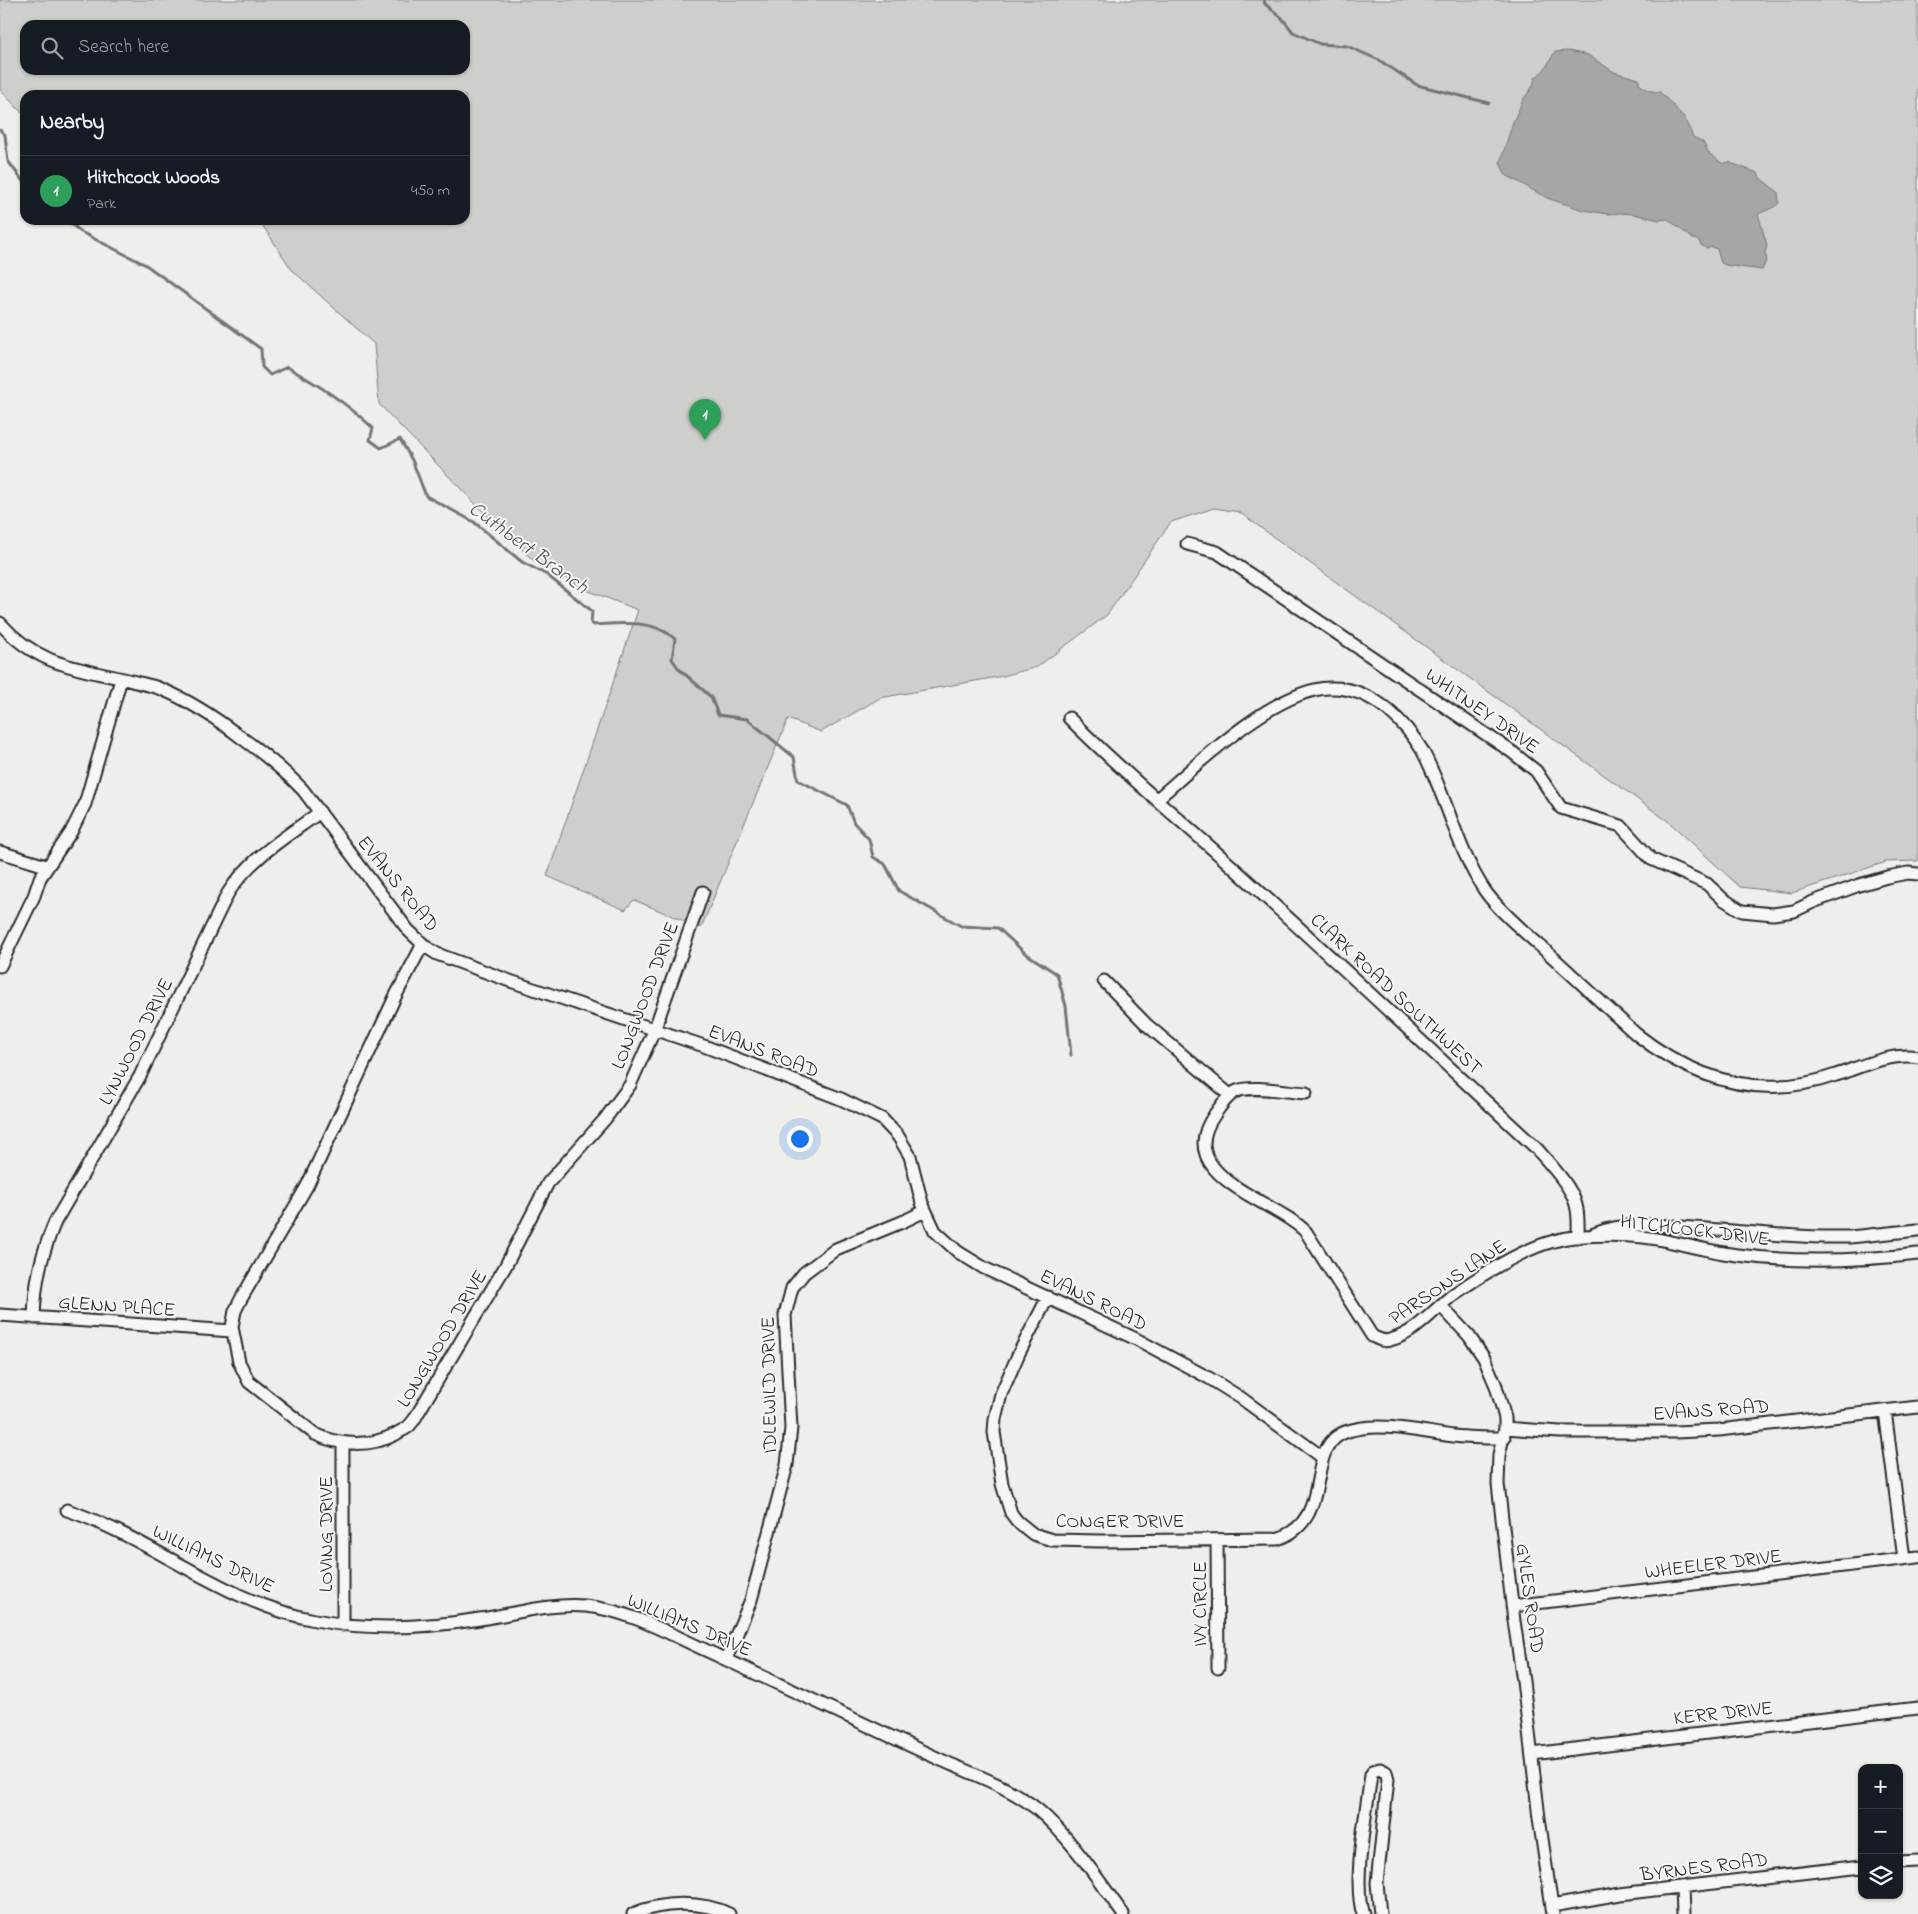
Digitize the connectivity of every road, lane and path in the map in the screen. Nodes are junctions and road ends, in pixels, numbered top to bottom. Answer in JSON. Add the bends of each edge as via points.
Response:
{"nodes":[{"id":1,"x":1187,"y":544,"type":"dead end"},
{"id":2,"x":0,"y":623,"type":"edge"},
{"id":3,"x":121,"y":679,"type":"junction"},
{"id":4,"x":1069,"y":718,"type":"dead end"},
{"id":5,"x":1157,"y":799,"type":"junction"},
{"id":6,"x":320,"y":812,"type":"junction"},
{"id":7,"x":0,"y":852,"type":"edge"},
{"id":8,"x":46,"y":866,"type":"junction"},
{"id":9,"x":1918,"y":874,"type":"edge"},
{"id":10,"x":703,"y":892,"type":"dead end"},
{"id":11,"x":423,"y":944,"type":"junction"},
{"id":12,"x":0,"y":966,"type":"edge"},
{"id":13,"x":1104,"y":980,"type":"dead end"},
{"id":14,"x":654,"y":1030,"type":"junction"},
{"id":15,"x":1918,"y":1057,"type":"edge"},
{"id":16,"x":1306,"y":1093,"type":"dead end"},
{"id":17,"x":1230,"y":1095,"type":"junction"},
{"id":18,"x":925,"y":1211,"type":"junction"},
{"id":19,"x":1918,"y":1230,"type":"edge"},
{"id":20,"x":1584,"y":1236,"type":"junction"},
{"id":21,"x":1918,"y":1254,"type":"edge"},
{"id":22,"x":1048,"y":1297,"type":"junction"},
{"id":23,"x":1441,"y":1306,"type":"junction"},
{"id":24,"x":0,"y":1315,"type":"edge"},
{"id":25,"x":34,"y":1318,"type":"junction"},
{"id":26,"x":232,"y":1331,"type":"junction"},
{"id":27,"x":1918,"y":1407,"type":"edge"},
{"id":28,"x":1885,"y":1411,"type":"junction"},
{"id":29,"x":1504,"y":1434,"type":"junction"},
{"id":30,"x":343,"y":1443,"type":"junction"},
{"id":31,"x":1322,"y":1457,"type":"junction"},
{"id":32,"x":68,"y":1510,"type":"dead end"},
{"id":33,"x":1217,"y":1540,"type":"junction"},
{"id":34,"x":1918,"y":1557,"type":"edge"},
{"id":35,"x":1904,"y":1558,"type":"junction"},
{"id":36,"x":1512,"y":1606,"type":"junction"},
{"id":37,"x":343,"y":1625,"type":"junction"},
{"id":38,"x":726,"y":1659,"type":"junction"},
{"id":39,"x":1218,"y":1668,"type":"dead end"},
{"id":40,"x":1918,"y":1708,"type":"edge"},
{"id":41,"x":1532,"y":1754,"type":"junction"},
{"id":42,"x":1903,"y":1862,"type":"edge"},
{"id":43,"x":1918,"y":1862,"type":"edge"},
{"id":44,"x":1858,"y":1866,"type":"edge"},
{"id":45,"x":1682,"y":1887,"type":"junction"},
{"id":46,"x":1552,"y":1910,"type":"edge"},
{"id":47,"x":633,"y":1914,"type":"edge"},
{"id":48,"x":729,"y":1914,"type":"edge"},
{"id":49,"x":1123,"y":1914,"type":"edge"},
{"id":50,"x":1364,"y":1914,"type":"edge"},
{"id":51,"x":1380,"y":1914,"type":"edge"},
{"id":52,"x":1683,"y":1914,"type":"edge"}],
"edges":[{"from":1,"to":9,"type":"street","name":"WHITNEY DRIVE","via":[[1217,552],[1512,752],[1536,771],[1561,808],[1621,826],[1650,858],[1707,884],[1742,911],[1794,912],[1859,885],[1887,877]]},
{"from":2,"to":3,"type":"street","name":"EVANS ROAD","via":[[44,658]]},
{"from":3,"to":6,"type":"street","name":"EVANS ROAD","via":[[160,688],[220,722],[283,769]]},
{"from":3,"to":8,"type":"street","via":[[85,804]]},
{"from":4,"to":5,"type":"street","name":"CLARK ROAD SOUTHWEST","via":[[1104,754]]},
{"from":5,"to":15,"type":"street","via":[[1235,732],[1272,708],[1319,689],[1351,690],[1371,698],[1395,716],[1422,750],[1466,858],[1487,893],[1651,1046],[1706,1076],[1755,1087],[1808,1084],[1874,1062]]},
{"from":5,"to":20,"type":"street","name":"CLARK ROAD SOUTHWEST","via":[[1537,1149],[1574,1199]]},
{"from":6,"to":11,"type":"street","name":"EVANS ROAD","via":[[408,930]]},
{"from":6,"to":25,"type":"street","name":"LYNWOOD DRIVE","via":[[257,858],[228,893],[140,1076],[55,1222],[37,1278]]},
{"from":7,"to":8,"type":"street"},
{"from":8,"to":12,"type":"street"},
{"from":10,"to":14,"type":"street","name":"LONGWOOD DRIVE"},
{"from":11,"to":14,"type":"street","name":"EVANS ROAD","via":[[448,959]]},
{"from":11,"to":26,"type":"street","name":"LONGWOOD DRIVE","via":[[307,1186],[235,1311]]},
{"from":13,"to":17,"type":"street","via":[[1146,1025]]},
{"from":14,"to":18,"type":"street","name":"EVANS ROAD","via":[[841,1099],[882,1119],[910,1156]]},
{"from":14,"to":30,"type":"street","name":"LONGWOOD DRIVE","via":[[638,1069],[620,1099],[548,1183],[505,1267],[408,1427],[387,1438]]},
{"from":16,"to":17,"type":"street","via":[[1251,1087]]},
{"from":17,"to":23,"type":"street","name":"PARSONS LANE","via":[[1206,1132],[1205,1148],[1211,1166],[1222,1178],[1291,1219],[1306,1232],[1372,1336],[1386,1340],[1406,1334]]},
{"from":18,"to":22,"type":"street","name":"EVANS ROAD","via":[[935,1231],[958,1252],[984,1268]]},
{"from":18,"to":38,"type":"street","name":"IDLEWILD DRIVE","via":[[836,1249],[804,1273],[792,1288],[785,1315],[790,1428],[787,1465],[751,1600]]},
{"from":19,"to":20,"type":"street","name":"HITCHCOCK DRIVE","via":[[1824,1237],[1629,1225]]},
{"from":20,"to":21,"type":"street","name":"HITCHCOCK DRIVE","via":[[1652,1239],[1737,1255],[1794,1260]]},
{"from":20,"to":23,"type":"street","name":"PARSONS LANE","via":[[1552,1242],[1520,1254]]},
{"from":22,"to":31,"type":"street","name":"EVANS ROAD","via":[[1209,1378]]},
{"from":22,"to":33,"type":"street","name":"CONGER DRIVE","via":[[1005,1386],[995,1419],[998,1466],[1011,1513],[1033,1534],[1052,1540]]},
{"from":23,"to":29,"type":"street","name":"GYLES ROAD","via":[[1472,1341],[1487,1365],[1501,1400]]},
{"from":24,"to":25,"type":"street","name":"GLENN PLACE"},
{"from":25,"to":26,"type":"street","name":"GLENN PLACE"},
{"from":26,"to":30,"type":"street","name":"LONGWOOD DRIVE","via":[[239,1362],[249,1382],[315,1434]]},
{"from":27,"to":28,"type":"street","name":"EVANS ROAD"},
{"from":28,"to":29,"type":"street","name":"EVANS ROAD","via":[[1719,1430]]},
{"from":28,"to":35,"type":"street"},
{"from":29,"to":31,"type":"street","name":"EVANS ROAD","via":[[1456,1436],[1406,1429],[1359,1429],[1333,1440]]},
{"from":29,"to":36,"type":"street","name":"GYLES ROAD","via":[[1498,1484]]},
{"from":30,"to":37,"type":"street","name":"LOVING DRIVE"},
{"from":31,"to":33,"type":"street","name":"CONGER DRIVE","via":[[1313,1506],[1298,1527],[1277,1539]]},
{"from":32,"to":37,"type":"street","name":"WILLIAMS DRIVE","via":[[112,1528],[237,1594],[312,1620]]},
{"from":33,"to":39,"type":"street","name":"IVY CIRCLE"},
{"from":34,"to":35,"type":"street","name":"WHEELER DRIVE"},
{"from":35,"to":36,"type":"street","name":"WHEELER DRIVE"},
{"from":36,"to":41,"type":"street","name":"GYLES ROAD"},
{"from":37,"to":38,"type":"street","name":"WILLIAMS DRIVE","via":[[409,1627],[478,1620],[553,1606],[584,1606],[635,1618]]},
{"from":38,"to":49,"type":"street","name":"WILLIAMS DRIVE","via":[[1021,1798],[1037,1809],[1064,1837]]},
{"from":40,"to":41,"type":"street","name":"KERR DRIVE"},
{"from":41,"to":46,"type":"street","name":"GYLES ROAD"},
{"from":42,"to":43,"type":"street"},
{"from":44,"to":45,"type":"street","name":"BYRNES ROAD"},
{"from":45,"to":46,"type":"street","name":"BYRNES ROAD","via":[[1596,1898]]},
{"from":45,"to":52,"type":"street"},
{"from":47,"to":48,"type":"street","via":[[681,1904]]},
{"from":50,"to":51,"type":"street","via":[[1360,1899],[1360,1867],[1371,1774],[1380,1769],[1386,1772],[1388,1779],[1377,1883]]}]}
